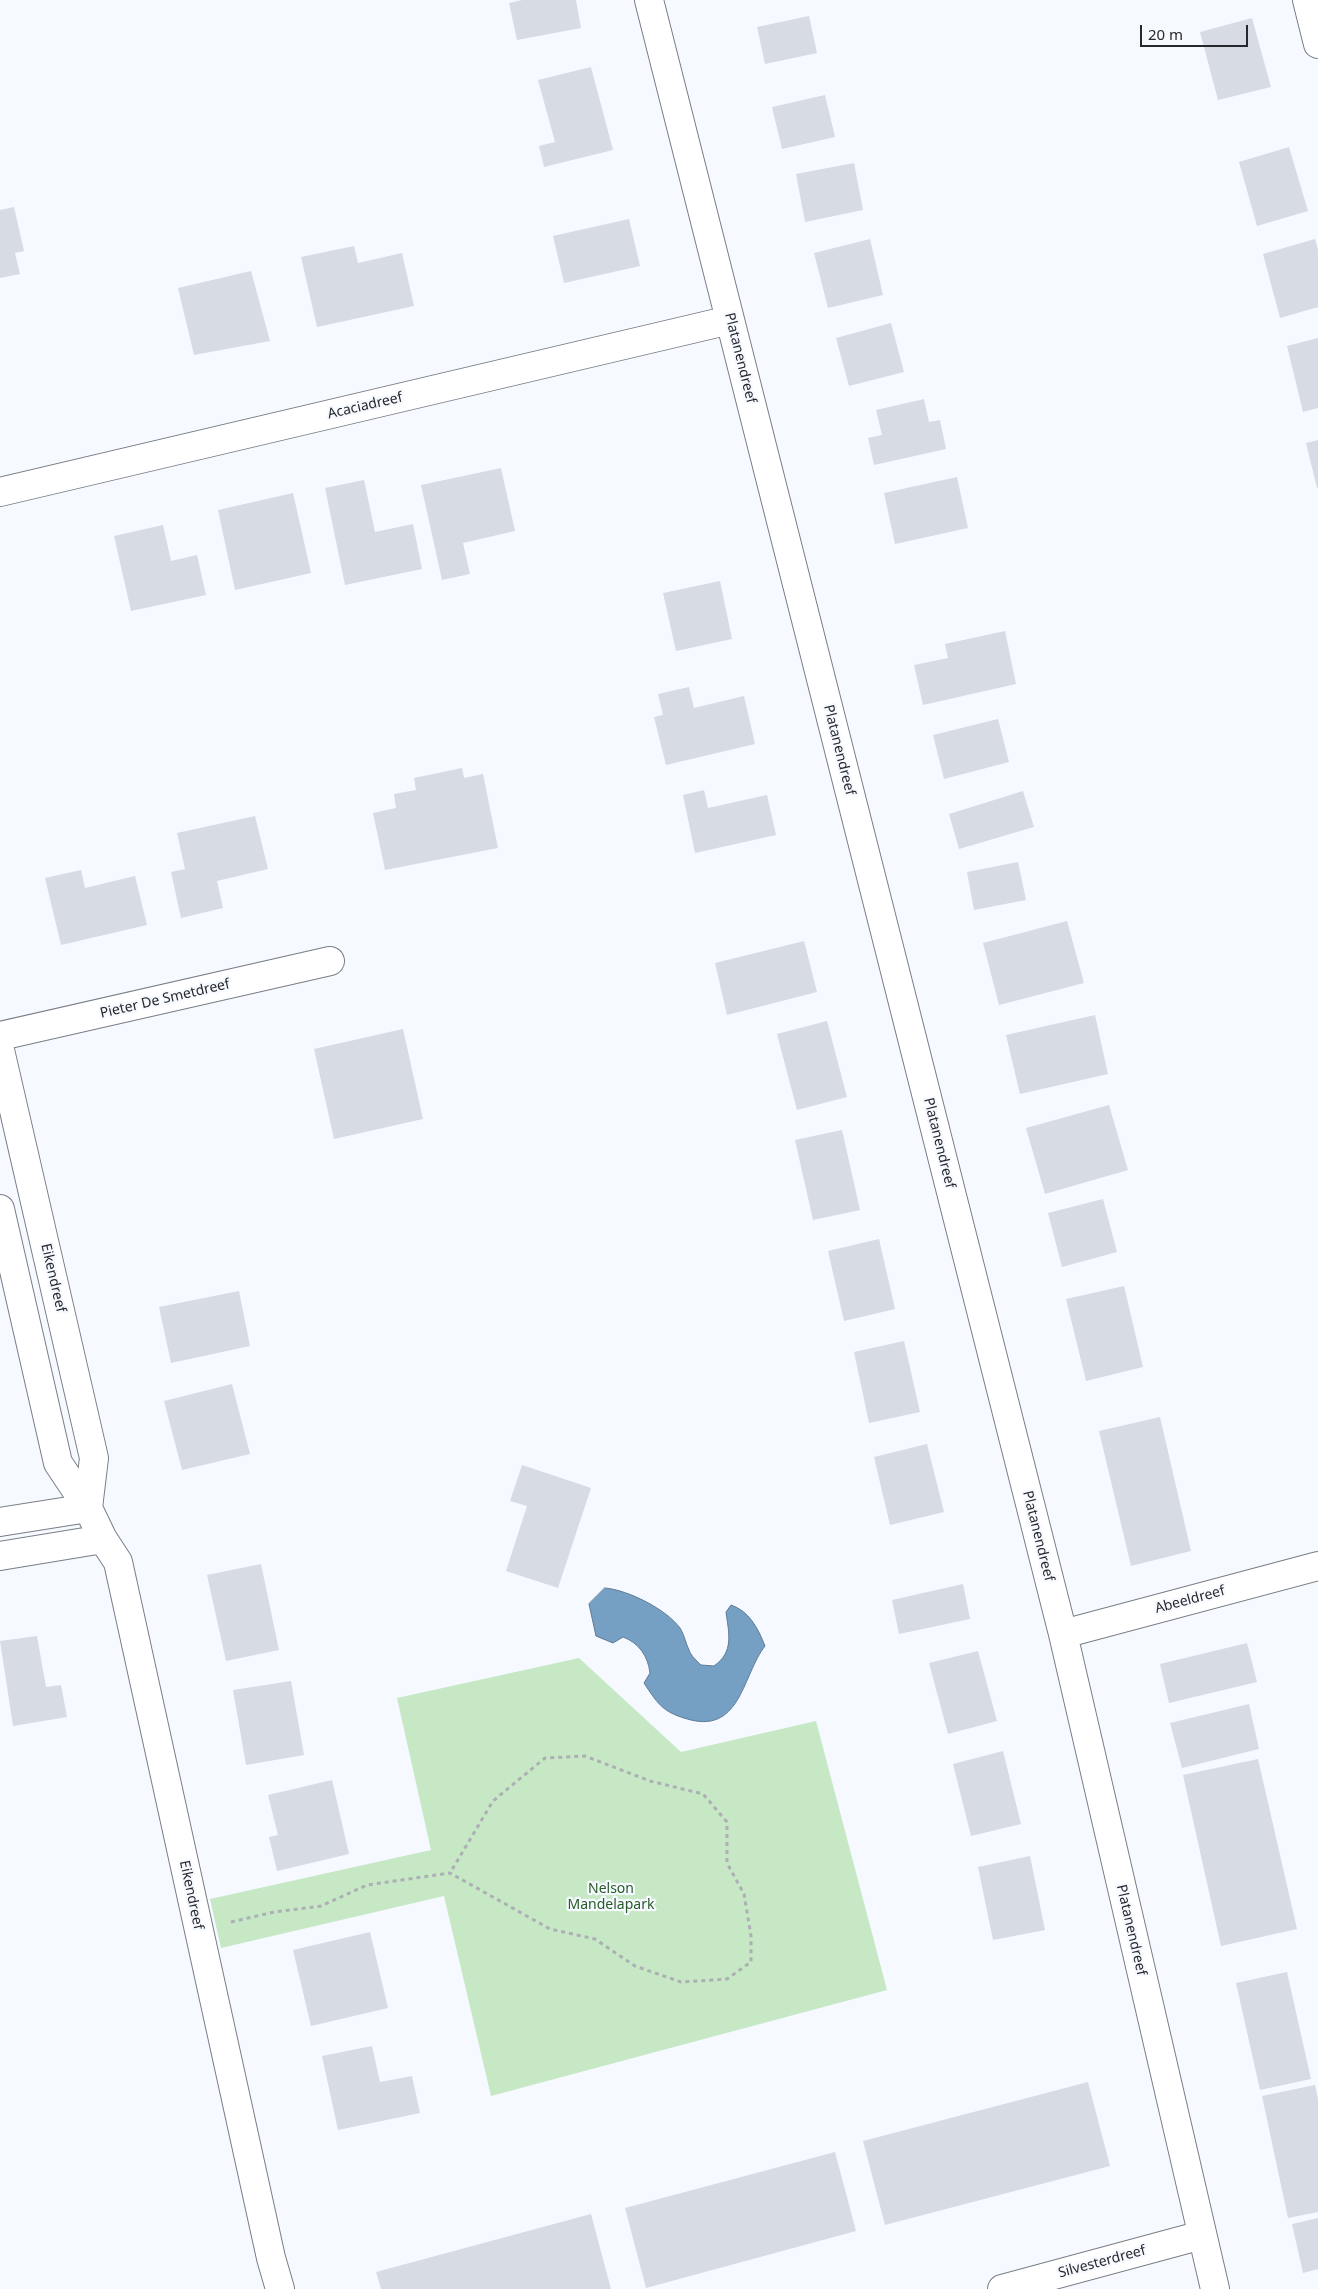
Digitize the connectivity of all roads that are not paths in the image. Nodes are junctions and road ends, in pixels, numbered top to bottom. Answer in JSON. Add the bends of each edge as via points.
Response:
{"nodes":[{"id":1,"x":649,"y":0,"type":"edge"},
{"id":2,"x":1307,"y":0,"type":"edge"},
{"id":3,"x":1318,"y":44,"type":"edge"},
{"id":4,"x":730,"y":320,"type":"junction"},
{"id":5,"x":0,"y":492,"type":"edge"},
{"id":6,"x":330,"y":961,"type":"dead end"},
{"id":7,"x":0,"y":1036,"type":"edge"},
{"id":8,"x":0,"y":1050,"type":"edge"},
{"id":9,"x":0,"y":1209,"type":"edge"},
{"id":10,"x":88,"y":1508,"type":"junction"},
{"id":11,"x":0,"y":1522,"type":"edge"},
{"id":12,"x":103,"y":1539,"type":"junction"},
{"id":13,"x":0,"y":1556,"type":"edge"},
{"id":14,"x":1318,"y":1566,"type":"edge"},
{"id":15,"x":1063,"y":1634,"type":"junction"},
{"id":16,"x":1202,"y":2234,"type":"junction"},
{"id":17,"x":280,"y":2289,"type":"edge"},
{"id":18,"x":1002,"y":2289,"type":"edge"},
{"id":19,"x":1215,"y":2289,"type":"edge"}],
"edges":[{"from":1,"to":4,"type":"street","name":"Platanendreef"},
{"from":2,"to":3,"type":"street"},
{"from":4,"to":5,"type":"street","name":"Acaciadreef"},
{"from":4,"to":15,"type":"street","name":"Platanendreef"},
{"from":6,"to":7,"type":"street","name":"Pieter De Smetdreef"},
{"from":8,"to":10,"type":"street","name":"Eikendreef","via":[[94,1458]]},
{"from":9,"to":10,"type":"street","name":"Eikendreef","via":[[58,1463]]},
{"from":10,"to":11,"type":"street"},
{"from":10,"to":12,"type":"street","name":"Eikendreef"},
{"from":12,"to":13,"type":"street"},
{"from":12,"to":17,"type":"street","name":"Eikendreef","via":[[118,1562]]},
{"from":14,"to":15,"type":"street","name":"Abeeldreef"},
{"from":15,"to":16,"type":"street","name":"Platanendreef"},
{"from":16,"to":18,"type":"street","name":"Silvesterdreef"},
{"from":16,"to":19,"type":"street","name":"Platanendreef"}]}
